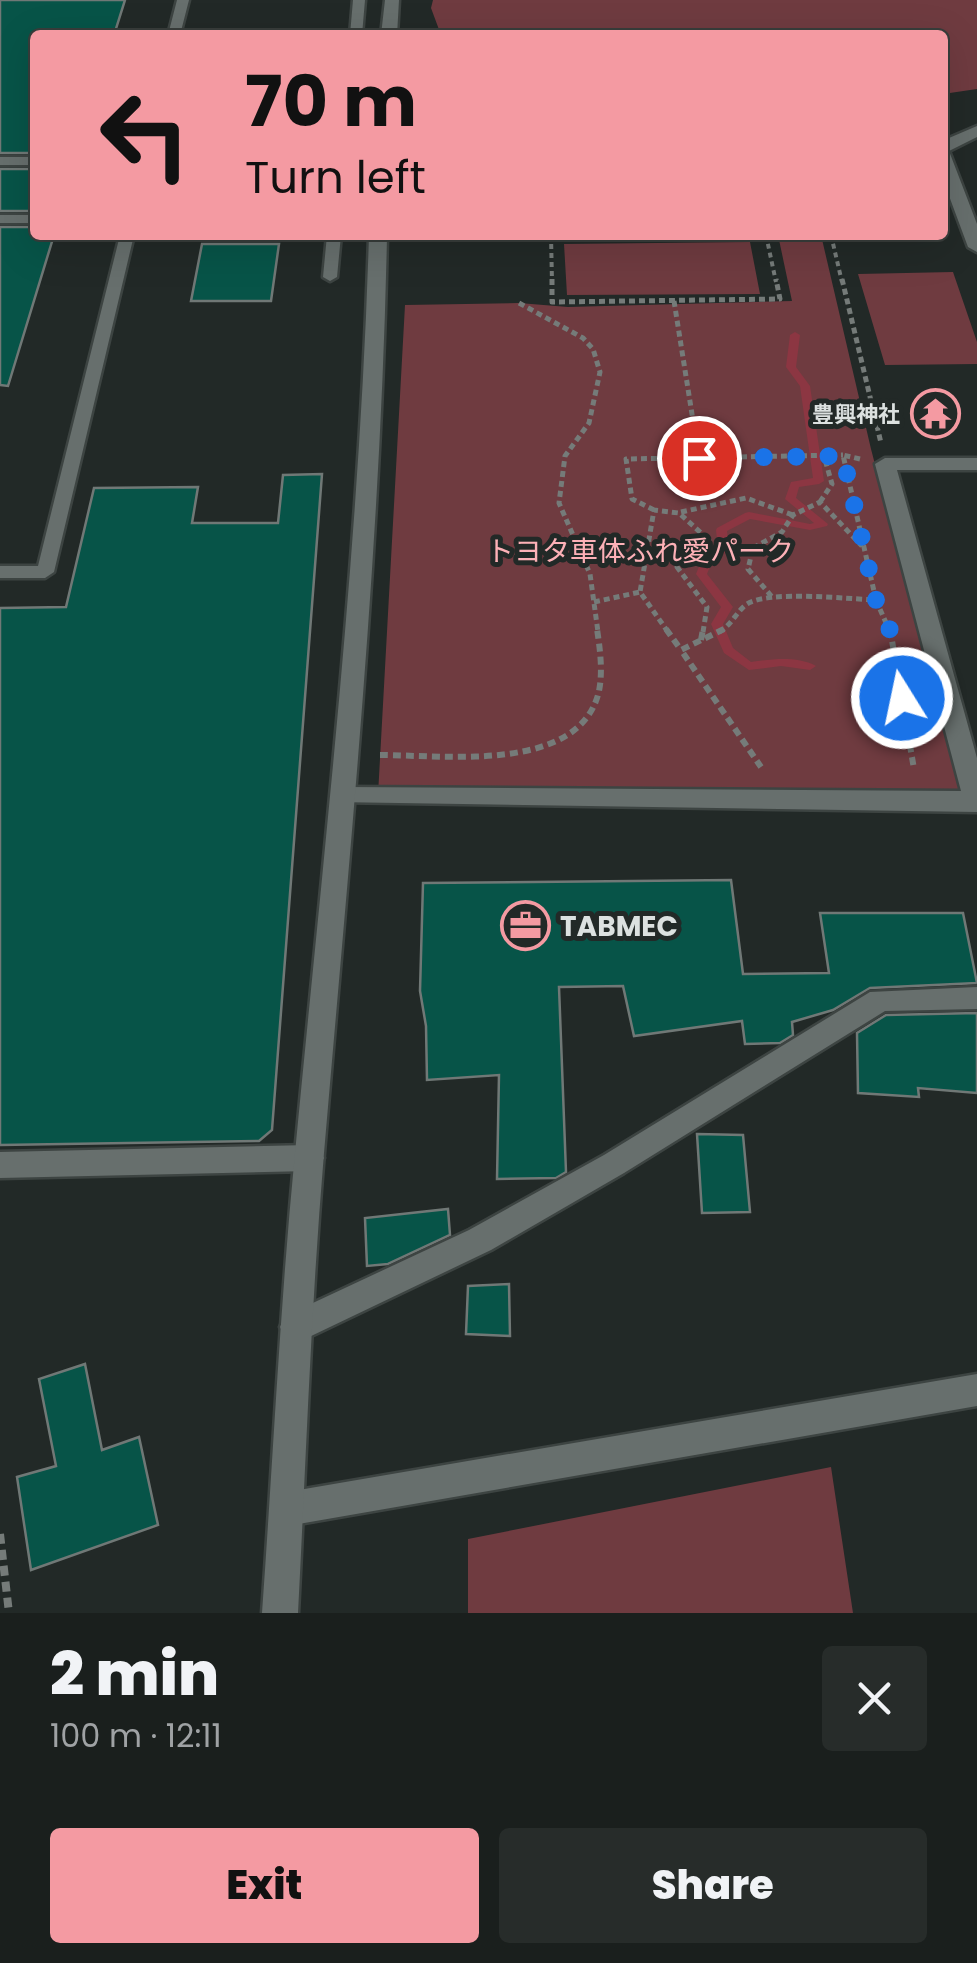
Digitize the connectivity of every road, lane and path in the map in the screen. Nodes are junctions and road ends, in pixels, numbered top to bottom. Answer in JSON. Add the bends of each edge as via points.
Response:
{"nodes":[{"id":1,"x":182,"y":0,"type":"edge"},
{"id":2,"x":359,"y":0,"type":"edge"},
{"id":3,"x":392,"y":0,"type":"edge"},
{"id":4,"x":175,"y":30,"type":"edge"},
{"id":5,"x":356,"y":30,"type":"edge"},
{"id":6,"x":390,"y":30,"type":"edge"},
{"id":7,"x":977,"y":131,"type":"edge"},
{"id":8,"x":948,"y":147,"type":"edge"},
{"id":9,"x":0,"y":161,"type":"edge"},
{"id":10,"x":30,"y":161,"type":"edge"},
{"id":11,"x":948,"y":166,"type":"edge"},
{"id":12,"x":30,"y":219,"type":"edge"},
{"id":13,"x":0,"y":220,"type":"edge"},
{"id":14,"x":125,"y":240,"type":"edge"},
{"id":15,"x":334,"y":240,"type":"edge"},
{"id":16,"x":378,"y":240,"type":"edge"},
{"id":17,"x":551,"y":240,"type":"edge"},
{"id":18,"x":767,"y":240,"type":"edge"},
{"id":19,"x":833,"y":240,"type":"edge"},
{"id":20,"x":977,"y":246,"type":"edge"},
{"id":21,"x":330,"y":277,"type":"dead end"},
{"id":22,"x":674,"y":301,"type":"dead end"},
{"id":23,"x":518,"y":303,"type":"dead end"},
{"id":24,"x":822,"y":456,"type":"junction"},
{"id":25,"x":843,"y":456,"type":"junction"},
{"id":26,"x":699,"y":458,"type":"junction"},
{"id":27,"x":886,"y":464,"type":"junction"},
{"id":28,"x":977,"y":464,"type":"edge"},
{"id":29,"x":820,"y":502,"type":"junction"},
{"id":30,"x":654,"y":510,"type":"junction"},
{"id":31,"x":679,"y":512,"type":"junction"},
{"id":32,"x":790,"y":520,"type":"junction"},
{"id":33,"x":710,"y":541,"type":"junction"},
{"id":34,"x":753,"y":548,"type":"junction"},
{"id":35,"x":864,"y":548,"type":"junction"},
{"id":36,"x":0,"y":572,"type":"edge"},
{"id":37,"x":640,"y":592,"type":"junction"},
{"id":38,"x":774,"y":598,"type":"junction"},
{"id":39,"x":876,"y":600,"type":"junction"},
{"id":40,"x":594,"y":602,"type":"junction"},
{"id":41,"x":700,"y":641,"type":"junction"},
{"id":42,"x":681,"y":650,"type":"junction"},
{"id":43,"x":380,"y":755,"type":"dead end"},
{"id":44,"x":966,"y":759,"type":"junction"},
{"id":45,"x":778,"y":767,"type":"dead end"},
{"id":46,"x":895,"y":768,"type":"dead end"},
{"id":47,"x":914,"y":769,"type":"junction"},
{"id":48,"x":344,"y":796,"type":"junction"},
{"id":49,"x":977,"y":802,"type":"edge"},
{"id":50,"x":977,"y":998,"type":"edge"},
{"id":51,"x":309,"y":1158,"type":"junction"},
{"id":52,"x":0,"y":1165,"type":"edge"},
{"id":53,"x":296,"y":1327,"type":"junction"},
{"id":54,"x":977,"y":1390,"type":"edge"},
{"id":55,"x":287,"y":1510,"type":"junction"},
{"id":56,"x":0,"y":1534,"type":"edge"},
{"id":57,"x":9,"y":1613,"type":"edge"},
{"id":58,"x":280,"y":1613,"type":"edge"}],
"edges":[{"from":1,"to":4,"type":"lane"},
{"from":2,"to":5,"type":"lane"},
{"from":3,"to":6,"type":"street"},
{"from":7,"to":8,"type":"street"},
{"from":9,"to":10,"type":"lane"},
{"from":11,"to":20,"type":"street"},
{"from":12,"to":13,"type":"lane"},
{"from":14,"to":36,"type":"lane","via":[[44,572]]},
{"from":15,"to":21,"type":"lane"},
{"from":16,"to":48,"type":"street"},
{"from":17,"to":18,"type":"path","via":[[552,302],[780,299]]},
{"from":19,"to":27,"type":"path"},
{"from":22,"to":26,"type":"path"},
{"from":23,"to":40,"type":"path","via":[[583,338],[600,372],[589,423],[565,456],[559,502],[590,574]]},
{"from":24,"to":25,"type":"path"},
{"from":24,"to":26,"type":"path"},
{"from":24,"to":29,"type":"path","via":[[832,484]]},
{"from":25,"to":27,"type":"path"},
{"from":25,"to":35,"type":"path"},
{"from":26,"to":30,"type":"path","via":[[626,459],[632,499]]},
{"from":27,"to":28,"type":"street"},
{"from":27,"to":44,"type":"street"},
{"from":29,"to":32,"type":"path"},
{"from":29,"to":35,"type":"path"},
{"from":30,"to":31,"type":"path"},
{"from":30,"to":37,"type":"path"},
{"from":31,"to":32,"type":"path","via":[[746,498]]},
{"from":31,"to":33,"type":"path"},
{"from":32,"to":34,"type":"path"},
{"from":33,"to":34,"type":"path"},
{"from":33,"to":41,"type":"path","via":[[685,544],[677,568],[707,607]]},
{"from":34,"to":38,"type":"path","via":[[748,570]]},
{"from":35,"to":39,"type":"path"},
{"from":37,"to":40,"type":"path"},
{"from":37,"to":42,"type":"path"},
{"from":38,"to":39,"type":"path"},
{"from":38,"to":41,"type":"path","via":[[748,603],[720,632]]},
{"from":39,"to":47,"type":"path","via":[[889,626]]},
{"from":40,"to":43,"type":"path","via":[[600,690],[590,711],[555,744],[510,756]]},
{"from":41,"to":42,"type":"path"},
{"from":42,"to":45,"type":"path","via":[[758,767]]},
{"from":44,"to":47,"type":"path"},
{"from":44,"to":49,"type":"street"},
{"from":46,"to":47,"type":"path"},
{"from":48,"to":49,"type":"street"},
{"from":48,"to":51,"type":"street"},
{"from":50,"to":53,"type":"street","via":[[880,1000],[480,1240]]},
{"from":51,"to":52,"type":"street"},
{"from":51,"to":53,"type":"street"},
{"from":53,"to":55,"type":"street"},
{"from":54,"to":55,"type":"street"},
{"from":55,"to":58,"type":"street"},
{"from":56,"to":57,"type":"path"}]}
